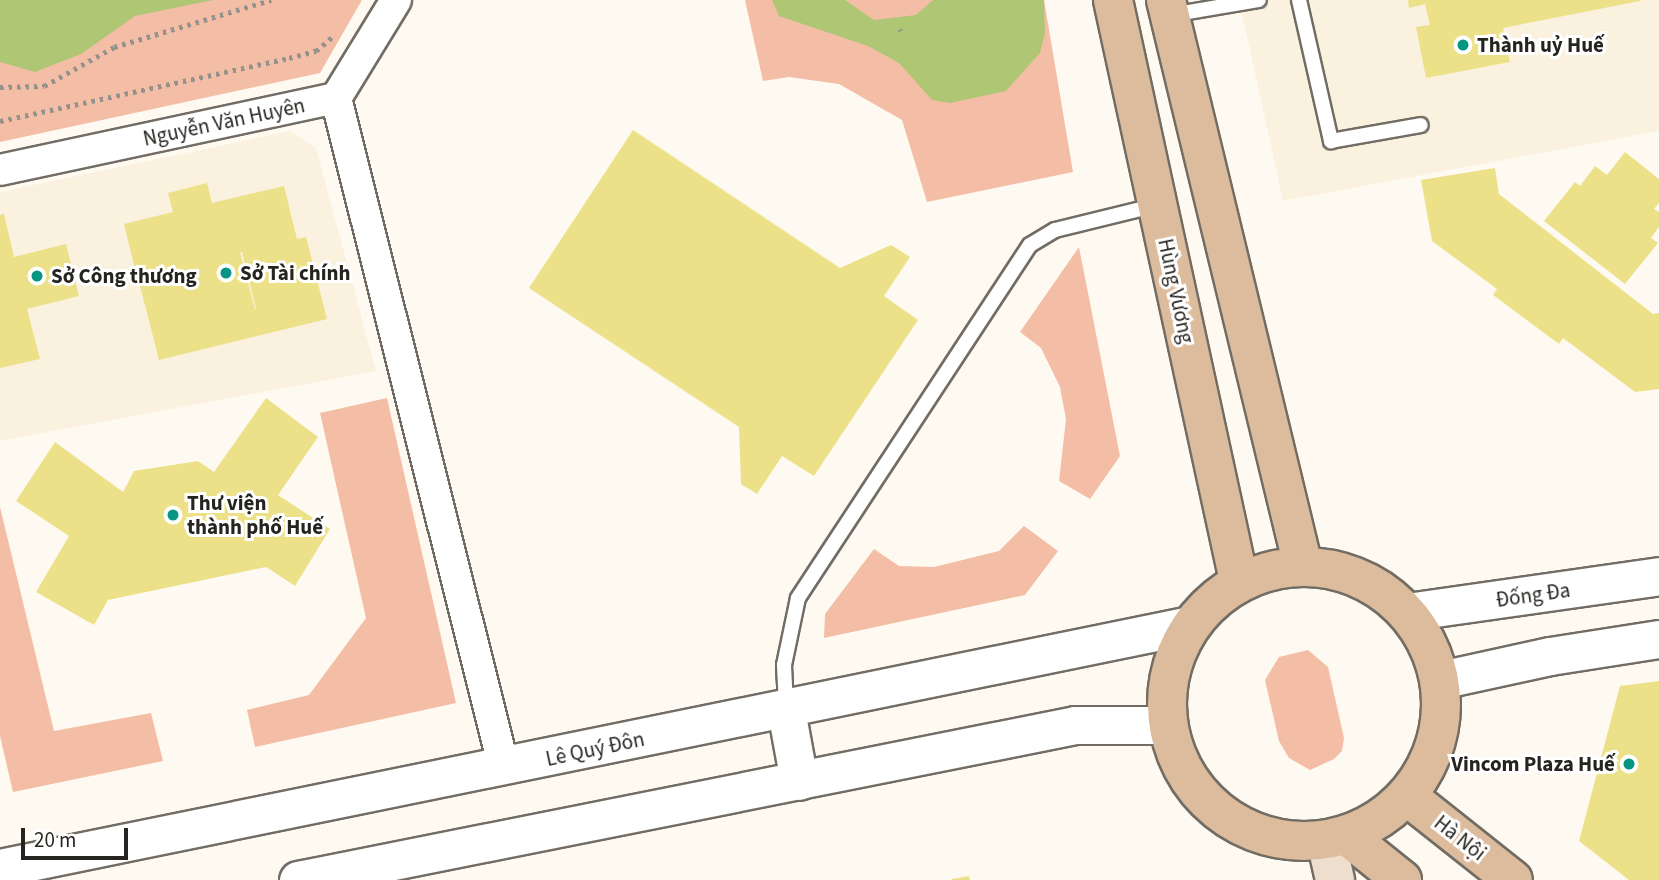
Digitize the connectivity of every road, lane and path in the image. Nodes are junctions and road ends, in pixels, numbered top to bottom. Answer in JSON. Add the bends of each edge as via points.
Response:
{"nodes":[{"id":1,"x":271,"y":0,"type":"edge"},
{"id":2,"x":396,"y":0,"type":"edge"},
{"id":3,"x":1113,"y":0,"type":"edge"},
{"id":4,"x":1259,"y":0,"type":"edge"},
{"id":5,"x":1299,"y":0,"type":"edge"},
{"id":6,"x":1168,"y":8,"type":"edge"},
{"id":7,"x":337,"y":33,"type":"dead end"},
{"id":8,"x":0,"y":87,"type":"edge"},
{"id":9,"x":337,"y":98,"type":"junction"},
{"id":10,"x":0,"y":121,"type":"edge"},
{"id":11,"x":1421,"y":125,"type":"dead end"},
{"id":12,"x":0,"y":170,"type":"edge"},
{"id":13,"x":1158,"y":204,"type":"junction"},
{"id":14,"x":1303,"y":566,"type":"junction"},
{"id":15,"x":1659,"y":576,"type":"edge"},
{"id":16,"x":1239,"y":582,"type":"junction"},
{"id":17,"x":1407,"y":612,"type":"junction"},
{"id":18,"x":1190,"y":625,"type":"junction"},
{"id":19,"x":1659,"y":639,"type":"edge"},
{"id":20,"x":1440,"y":680,"type":"junction"},
{"id":21,"x":786,"y":710,"type":"junction"},
{"id":22,"x":1167,"y":725,"type":"junction"},
{"id":23,"x":504,"y":768,"type":"junction"},
{"id":24,"x":799,"y":781,"type":"junction"},
{"id":25,"x":1407,"y":796,"type":"junction"},
{"id":26,"x":1336,"y":838,"type":"junction"},
{"id":27,"x":0,"y":868,"type":"edge"},
{"id":28,"x":298,"y":880,"type":"edge"},
{"id":29,"x":1335,"y":880,"type":"edge"},
{"id":30,"x":1402,"y":880,"type":"edge"},
{"id":31,"x":1513,"y":880,"type":"edge"}],
"edges":[{"from":1,"to":8,"type":"path","via":[[114,47],[44,86]]},
{"from":2,"to":9,"type":"street"},
{"from":3,"to":13,"type":"main road","name":"Hùng Vương"},
{"from":4,"to":6,"type":"lane"},
{"from":5,"to":11,"type":"lane","via":[[1331,141]]},
{"from":6,"to":14,"type":"main road"},
{"from":7,"to":10,"type":"path","via":[[316,51]]},
{"from":9,"to":12,"type":"street","name":"Nguyễn Văn Huyên"},
{"from":9,"to":23,"type":"street"},
{"from":13,"to":16,"type":"main road","name":"Hùng Vương"},
{"from":13,"to":21,"type":"lane","via":[[1055,230],[1030,245],[798,598],[784,665]]},
{"from":14,"to":16,"type":"main road","via":[[1270,570]]},
{"from":14,"to":17,"type":"main road","via":[[1342,571],[1378,588]]},
{"from":15,"to":17,"type":"street","name":"Đống Đa"},
{"from":16,"to":18,"type":"main road"},
{"from":17,"to":20,"type":"main road","via":[[1433,656]]},
{"from":18,"to":21,"type":"street","name":"Lê Quý Đôn"},
{"from":18,"to":22,"type":"main road","via":[[1174,656],[1166,690]]},
{"from":19,"to":20,"type":"street"},
{"from":20,"to":25,"type":"main road","via":[[1441,721],[1433,748]]},
{"from":21,"to":23,"type":"street","name":"Lê Quý Đôn"},
{"from":21,"to":24,"type":"street"},
{"from":22,"to":24,"type":"street","via":[[1075,725]]},
{"from":22,"to":26,"type":"main road","via":[[1178,760],[1197,790],[1222,815],[1254,832],[1289,841]]},
{"from":23,"to":27,"type":"street","name":"Lê Quý Đôn"},
{"from":24,"to":28,"type":"street"},
{"from":25,"to":26,"type":"main road","via":[[1369,826]]},
{"from":25,"to":31,"type":"main road","name":"Hà Nội"},
{"from":26,"to":29,"type":"main road"},
{"from":26,"to":30,"type":"main road"}]}
